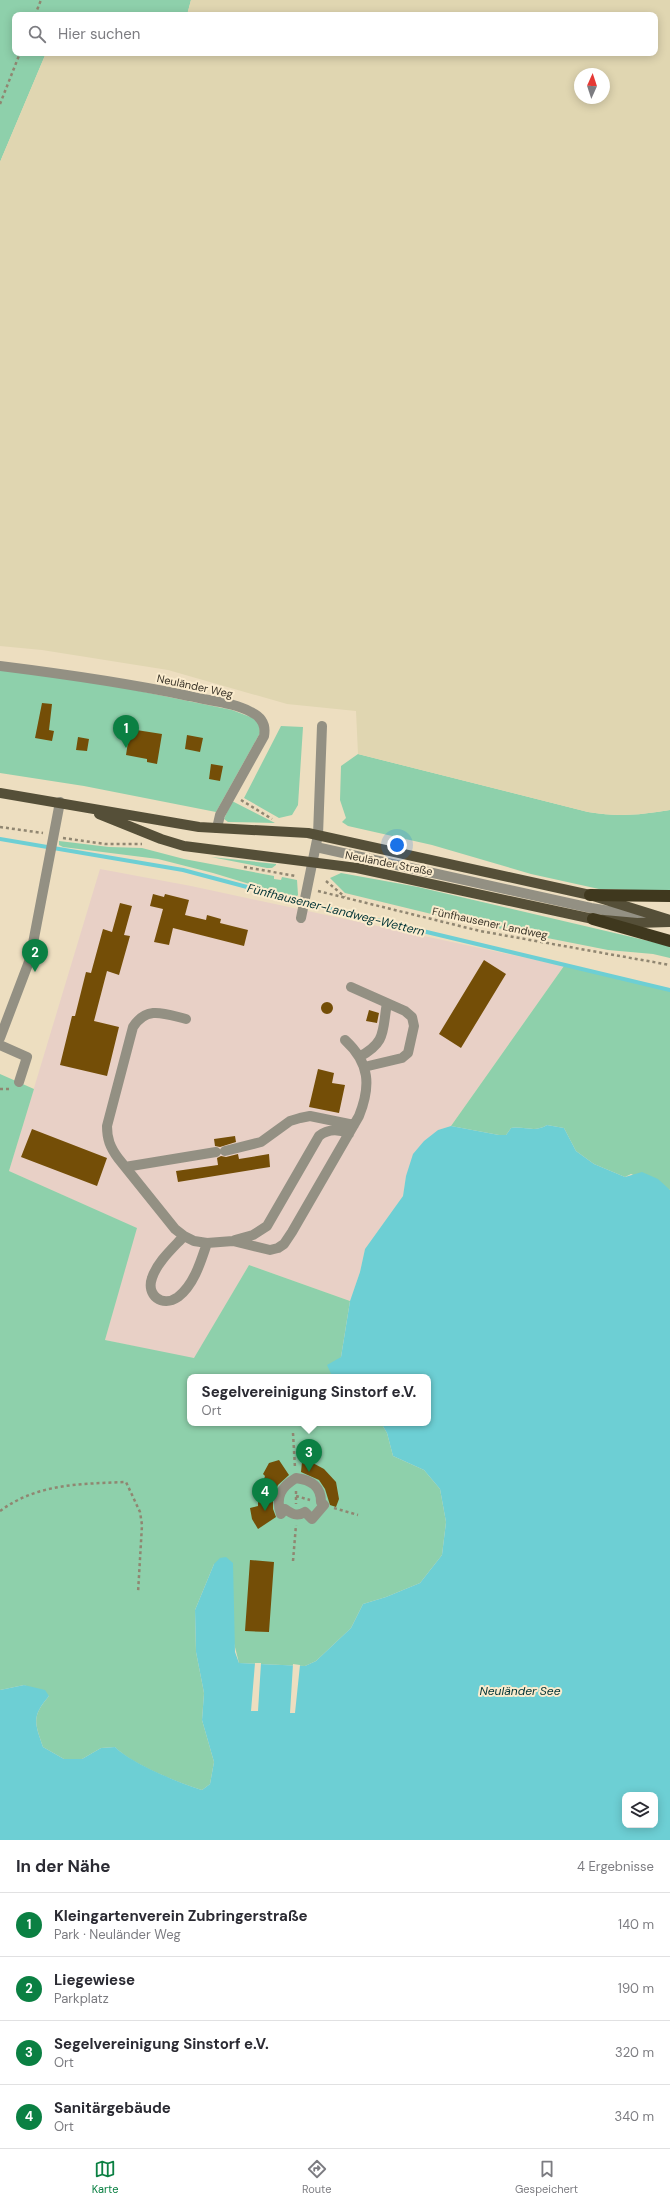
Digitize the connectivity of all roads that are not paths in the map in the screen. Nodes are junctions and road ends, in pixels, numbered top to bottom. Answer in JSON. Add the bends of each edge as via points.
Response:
{"nodes":[{"id":1,"x":0,"y":666,"type":"edge"},
{"id":2,"x":322,"y":726,"type":"dead end"},
{"id":3,"x":0,"y":793,"type":"edge"},
{"id":4,"x":60,"y":802,"type":"junction"},
{"id":5,"x":217,"y":828,"type":"junction"},
{"id":6,"x":318,"y":835,"type":"junction"},
{"id":7,"x":316,"y":847,"type":"junction"},
{"id":8,"x":314,"y":861,"type":"junction"},
{"id":9,"x":590,"y":895,"type":"junction"},
{"id":10,"x":670,"y":896,"type":"edge"},
{"id":11,"x":302,"y":918,"type":"dead end"},
{"id":12,"x":593,"y":919,"type":"junction"},
{"id":13,"x":670,"y":921,"type":"edge"},
{"id":14,"x":670,"y":941,"type":"edge"},
{"id":15,"x":351,"y":987,"type":"dead end"},
{"id":16,"x":387,"y":1003,"type":"junction"},
{"id":17,"x":186,"y":1019,"type":"dead end"},
{"id":18,"x":0,"y":1038,"type":"edge"},
{"id":19,"x":345,"y":1040,"type":"dead end"},
{"id":20,"x":0,"y":1045,"type":"edge"},
{"id":21,"x":359,"y":1057,"type":"junction"},
{"id":22,"x":364,"y":1067,"type":"junction"},
{"id":23,"x":17,"y":1086,"type":"road end"},
{"id":24,"x":354,"y":1125,"type":"junction"},
{"id":25,"x":349,"y":1134,"type":"junction"},
{"id":26,"x":125,"y":1167,"type":"junction"},
{"id":27,"x":184,"y":1236,"type":"junction"},
{"id":28,"x":233,"y":1241,"type":"junction"},
{"id":29,"x":207,"y":1243,"type":"junction"},
{"id":30,"x":296,"y":1515,"type":"joint"}],
"edges":[{"from":1,"to":5,"type":"street","name":"Neuländer Weg","via":[[112,682],[228,704],[251,712],[263,722],[264,736],[220,815]]},
{"from":2,"to":6,"type":"street"},
{"from":3,"to":4,"type":"main road","name":"Neuländer Straße"},
{"from":4,"to":5,"type":"main road","name":"Neuländer Straße","via":[[183,825]]},
{"from":4,"to":8,"type":"main road","name":"Neuländer Straße","via":[[96,812],[184,846]]},
{"from":4,"to":18,"type":"street","via":[[30,959]]},
{"from":5,"to":6,"type":"main road","name":"Neuländer Straße","via":[[292,831]]},
{"from":6,"to":7,"type":"street"},
{"from":6,"to":9,"type":"main road","name":"Neuländer Straße"},
{"from":7,"to":8,"type":"street"},
{"from":7,"to":13,"type":"street","via":[[598,909]]},
{"from":8,"to":11,"type":"street"},
{"from":8,"to":12,"type":"main road","name":"Neuländer Straße","via":[[406,877]]},
{"from":9,"to":10,"type":"highway"},
{"from":9,"to":13,"type":"main road","name":"Neuländer Straße"},
{"from":12,"to":13,"type":"main road","name":"Neuländer Straße","via":[[637,923]]},
{"from":12,"to":14,"type":"highway"},
{"from":15,"to":16,"type":"street"},
{"from":16,"to":21,"type":"street","via":[[380,1041]]},
{"from":16,"to":22,"type":"street","via":[[412,1017],[414,1026],[408,1053],[402,1058]]},
{"from":17,"to":26,"type":"street","via":[[156,1012],[138,1019],[132,1027],[107,1126],[110,1147]]},
{"from":19,"to":21,"type":"street"},
{"from":20,"to":23,"type":"street","via":[[27,1057]]},
{"from":21,"to":22,"type":"street"},
{"from":22,"to":24,"type":"street","via":[[368,1082],[367,1091]]},
{"from":24,"to":25,"type":"street"},
{"from":24,"to":26,"type":"street","via":[[321,1118],[300,1118],[290,1121],[261,1142]]},
{"from":25,"to":28,"type":"street","via":[[328,1131],[316,1139],[273,1217],[261,1231]]},
{"from":25,"to":28,"type":"street","via":[[284,1244],[270,1250]]},
{"from":26,"to":27,"type":"street","via":[[175,1229]]},
{"from":27,"to":29,"type":"street"},
{"from":27,"to":29,"type":"street","via":[[161,1262],[152,1277],[150,1290],[153,1297],[160,1301],[178,1297],[197,1271]]},
{"from":28,"to":29,"type":"street"},
{"from":30,"to":30,"type":"street","via":[[285,1508],[281,1514],[277,1503],[279,1493],[296,1478],[310,1481],[317,1486],[324,1504],[312,1519],[305,1512]]}]}
